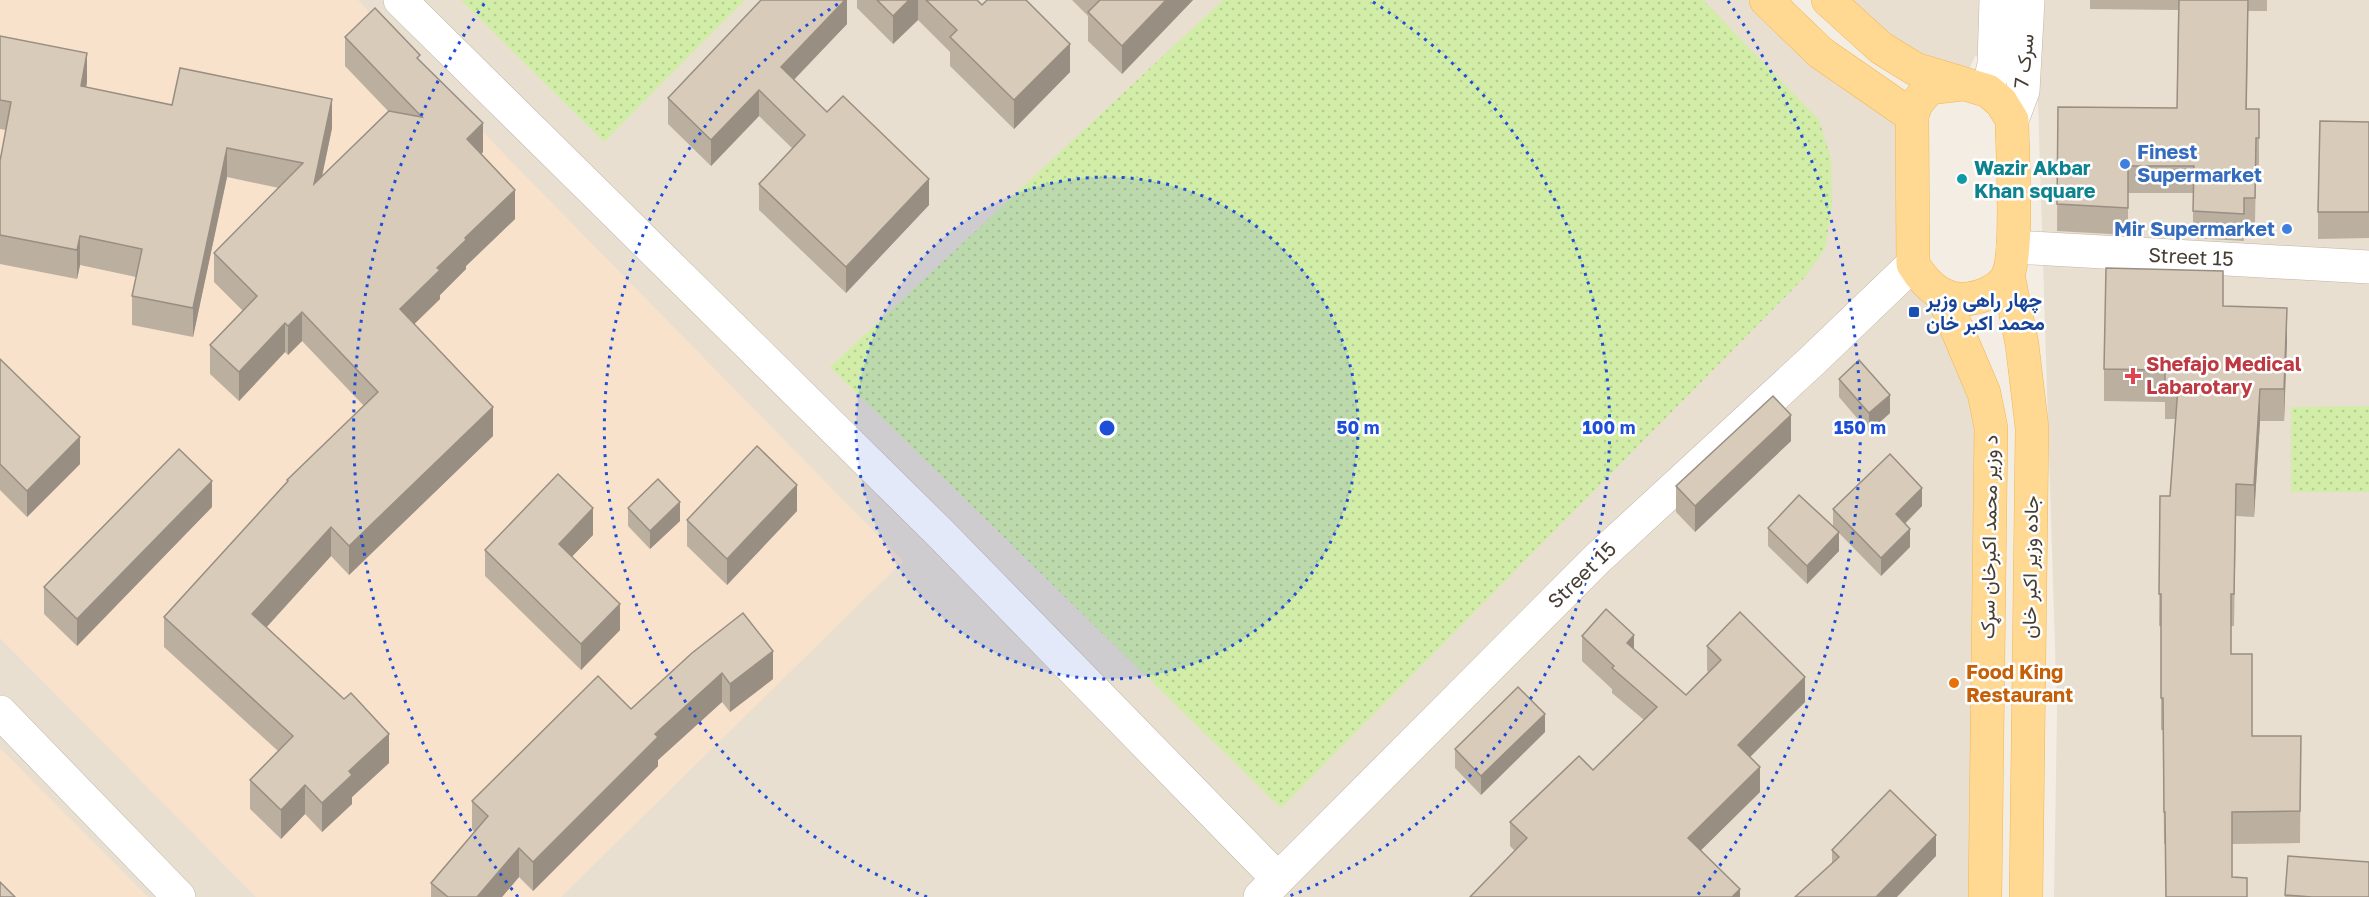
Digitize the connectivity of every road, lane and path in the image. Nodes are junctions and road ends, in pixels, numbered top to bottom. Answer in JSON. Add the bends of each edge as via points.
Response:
{"nodes":[{"id":1,"x":400,"y":0,"type":"edge"},
{"id":2,"x":1766,"y":0,"type":"edge"},
{"id":3,"x":1828,"y":0,"type":"edge"},
{"id":4,"x":1996,"y":0,"type":"edge"},
{"id":5,"x":2028,"y":0,"type":"edge"},
{"id":6,"x":1975,"y":87,"type":"junction"},
{"id":7,"x":1912,"y":116,"type":"junction"},
{"id":8,"x":2012,"y":120,"type":"junction"},
{"id":9,"x":2011,"y":261,"type":"junction"},
{"id":10,"x":1913,"y":264,"type":"junction"},
{"id":11,"x":2369,"y":267,"type":"edge"},
{"id":12,"x":1942,"y":294,"type":"junction"},
{"id":13,"x":0,"y":712,"type":"edge"},
{"id":14,"x":1269,"y":888,"type":"edge"},
{"id":15,"x":179,"y":897,"type":"edge"},
{"id":16,"x":1985,"y":897,"type":"edge"},
{"id":17,"x":2026,"y":897,"type":"edge"}],
"edges":[{"from":1,"to":14,"type":"street","via":[[940,532]]},
{"from":2,"to":7,"type":"main road","via":[[1821,53]]},
{"from":3,"to":6,"type":"main road","via":[[1898,59],[1915,69]]},
{"from":4,"to":6,"type":"street","name":"سرک 7","via":[[1994,64]]},
{"from":5,"to":8,"type":"street","name":"سرک 7","via":[[2023,91]]},
{"from":6,"to":7,"type":"main road","via":[[1929,88]]},
{"from":6,"to":8,"type":"main road","via":[[2001,102]]},
{"from":7,"to":10,"type":"main road"},
{"from":8,"to":9,"type":"main road","name":"جاده وزیر اکبر خان"},
{"from":9,"to":11,"type":"street","name":"Street 15"},
{"from":9,"to":12,"type":"main road","via":[[2001,285],[1983,296],[1962,300]]},
{"from":9,"to":17,"type":"main road","name":"جاده وزیر اکبر خان","via":[[2032,428]]},
{"from":10,"to":12,"type":"main road","via":[[1924,282]]},
{"from":10,"to":14,"type":"street","name":"Street 15","via":[[1597,559]]},
{"from":12,"to":16,"type":"main road","name":"د وزیر محمد اکبرخان سړک","via":[[1984,393],[1991,428]]},
{"from":13,"to":15,"type":"street"}]}
